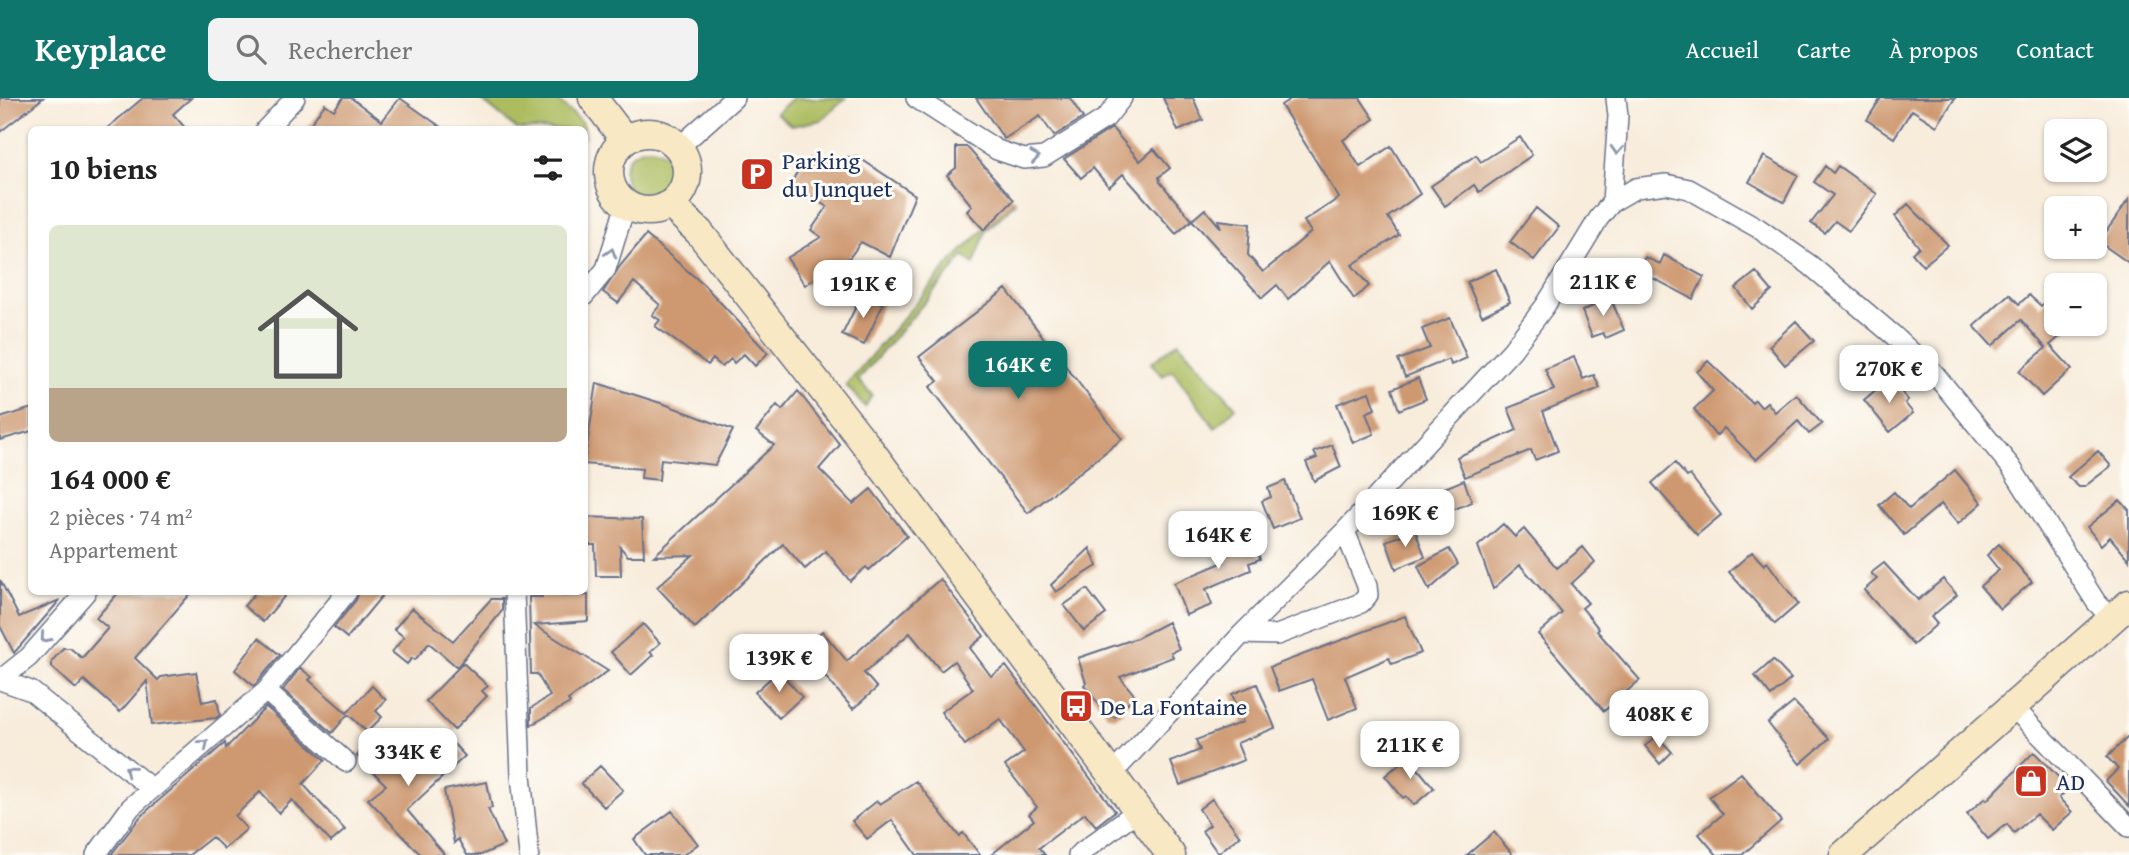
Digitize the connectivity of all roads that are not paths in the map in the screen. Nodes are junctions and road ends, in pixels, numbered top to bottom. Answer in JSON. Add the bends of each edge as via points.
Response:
{"nodes":[{"id":1,"x":295,"y":98,"type":"edge"},
{"id":2,"x":593,"y":98,"type":"edge"},
{"id":3,"x":734,"y":98,"type":"edge"},
{"id":4,"x":916,"y":98,"type":"edge"},
{"id":5,"x":1122,"y":98,"type":"edge"},
{"id":6,"x":1616,"y":98,"type":"edge"},
{"id":7,"x":269,"y":126,"type":"edge"},
{"id":8,"x":625,"y":140,"type":"junction"},
{"id":9,"x":678,"y":148,"type":"junction"},
{"id":10,"x":1612,"y":202,"type":"junction"},
{"id":11,"x":626,"y":204,"type":"junction"},
{"id":12,"x":670,"y":204,"type":"junction"},
{"id":13,"x":588,"y":291,"type":"edge"},
{"id":14,"x":1345,"y":531,"type":"junction"},
{"id":15,"x":83,"y":595,"type":"edge"},
{"id":16,"x":345,"y":595,"type":"edge"},
{"id":17,"x":514,"y":595,"type":"edge"},
{"id":18,"x":2120,"y":611,"type":"edge"},
{"id":19,"x":1242,"y":634,"type":"junction"},
{"id":20,"x":0,"y":680,"type":"edge"},
{"id":21,"x":266,"y":691,"type":"junction"},
{"id":22,"x":2012,"y":706,"type":"junction"},
{"id":23,"x":346,"y":762,"type":"dead end"},
{"id":24,"x":1112,"y":774,"type":"junction"},
{"id":25,"x":152,"y":789,"type":"junction"},
{"id":26,"x":1138,"y":810,"type":"junction"},
{"id":27,"x":2129,"y":827,"type":"edge"},
{"id":28,"x":96,"y":855,"type":"edge"},
{"id":29,"x":529,"y":855,"type":"edge"},
{"id":30,"x":1078,"y":855,"type":"edge"},
{"id":31,"x":1171,"y":855,"type":"edge"},
{"id":32,"x":1844,"y":855,"type":"edge"}],
"edges":[{"from":1,"to":7,"type":"street"},
{"from":2,"to":8,"type":"street"},
{"from":3,"to":9,"type":"street"},
{"from":4,"to":5,"type":"street","one_way":true,"via":[[997,150],[1024,159],[1044,157],[1106,118]]},
{"from":6,"to":10,"type":"street","one_way":true},
{"from":8,"to":9,"type":"street","via":[[648,133],[660,135]]},
{"from":8,"to":11,"type":"street","via":[[612,156],[609,177]]},
{"from":9,"to":12,"type":"street","via":[[684,159],[685,184]]},
{"from":10,"to":14,"type":"street","via":[[1512,350]]},
{"from":10,"to":18,"type":"street","via":[[1636,188],[1666,184],[1689,189],[1758,228],[1810,265],[1933,372],[2011,467],[2096,602]]},
{"from":11,"to":12,"type":"street","via":[[648,211]]},
{"from":13,"to":11,"type":"street","one_way":true,"via":[[606,269]]},
{"from":12,"to":24,"type":"street","via":[[699,232],[867,446]]},
{"from":14,"to":19,"type":"street"},
{"from":14,"to":19,"type":"street","via":[[1367,586],[1368,595],[1361,603],[1277,635]]},
{"from":15,"to":20,"type":"street","one_way":true,"via":[[29,657]]},
{"from":16,"to":21,"type":"street"},
{"from":17,"to":29,"type":"street"},
{"from":18,"to":22,"type":"street"},
{"from":19,"to":24,"type":"street"},
{"from":25,"to":20,"type":"street","one_way":true,"via":[[31,691]]},
{"from":21,"to":23,"type":"street"},
{"from":25,"to":21,"type":"street","one_way":true},
{"from":22,"to":27,"type":"street"},
{"from":22,"to":32,"type":"street"},
{"from":24,"to":26,"type":"street"},
{"from":25,"to":28,"type":"street","via":[[131,807]]},
{"from":26,"to":30,"type":"street"},
{"from":26,"to":31,"type":"street"}]}
